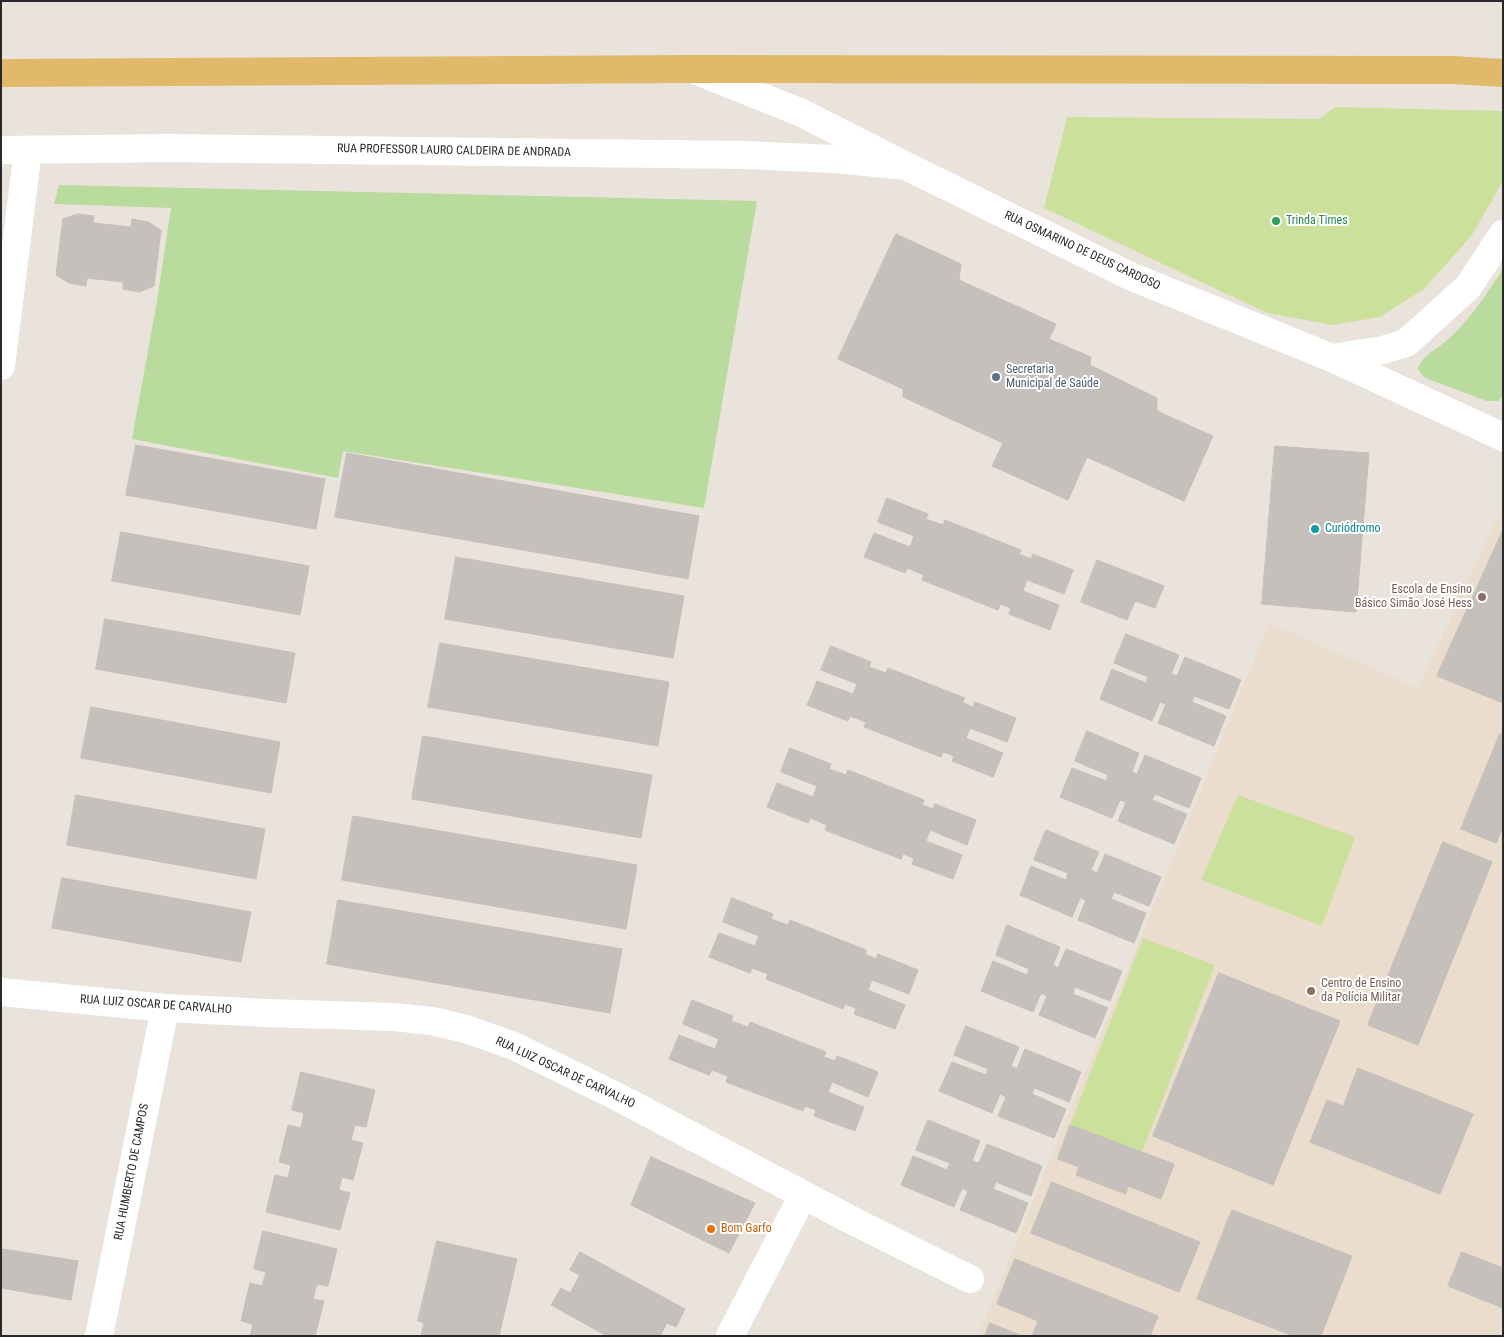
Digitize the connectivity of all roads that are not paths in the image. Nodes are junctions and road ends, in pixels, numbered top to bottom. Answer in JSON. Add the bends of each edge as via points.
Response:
{"nodes":[{"id":1,"x":692,"y":69,"type":"junction"},
{"id":2,"x":1503,"y":72,"type":"edge"},
{"id":3,"x":1,"y":73,"type":"edge"},
{"id":4,"x":1,"y":150,"type":"edge"},
{"id":5,"x":28,"y":150,"type":"junction"},
{"id":6,"x":906,"y":166,"type":"junction"},
{"id":7,"x":1503,"y":234,"type":"edge"},
{"id":8,"x":1332,"y":358,"type":"junction"},
{"id":9,"x":1,"y":366,"type":"edge"},
{"id":10,"x":1503,"y":437,"type":"edge"},
{"id":11,"x":1,"y":992,"type":"edge"},
{"id":12,"x":165,"y":1008,"type":"junction"},
{"id":13,"x":803,"y":1195,"type":"junction"},
{"id":14,"x":970,"y":1279,"type":"dead end"},
{"id":15,"x":99,"y":1336,"type":"edge"},
{"id":16,"x":730,"y":1336,"type":"edge"}],
"edges":[{"from":1,"to":2,"type":"main road"},
{"from":1,"to":3,"type":"main road"},
{"from":1,"to":6,"type":"street","name":"RUA OSMARINO DE DEUS CARDOSO","via":[[802,113]]},
{"from":4,"to":5,"type":"street","name":"RUA PROFESSOR LAURO CALDEIRA DE ANDRADA"},
{"from":5,"to":6,"type":"street","name":"RUA PROFESSOR LAURO CALDEIRA DE ANDRADA","via":[[169,148],[744,155]]},
{"from":5,"to":9,"type":"street"},
{"from":6,"to":8,"type":"street","name":"RUA OSMARINO DE DEUS CARDOSO","via":[[1130,276]]},
{"from":7,"to":8,"type":"street","via":[[1468,287],[1406,343]]},
{"from":8,"to":10,"type":"street","name":"RUA OSMARINO DE DEUS CARDOSO"},
{"from":11,"to":12,"type":"street","name":"RUA LUIZ OSCAR DE CARVALHO"},
{"from":12,"to":13,"type":"street","name":"RUA LUIZ OSCAR DE CARVALHO","via":[[394,1017],[466,1029],[514,1046]]},
{"from":12,"to":15,"type":"street","name":"RUA HUMBERTO DE CAMPOS"},
{"from":13,"to":14,"type":"street","name":"RUA LUIZ OSCAR DE CARVALHO"},
{"from":13,"to":16,"type":"street"}]}
